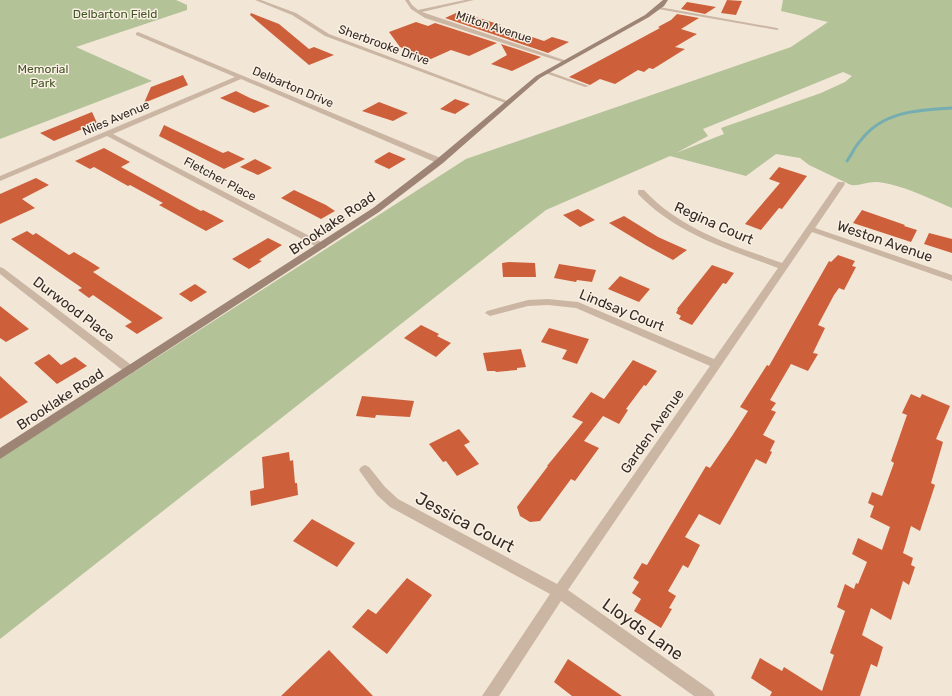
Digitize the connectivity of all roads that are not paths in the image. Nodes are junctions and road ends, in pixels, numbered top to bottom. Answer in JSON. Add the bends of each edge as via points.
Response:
{"nodes":[{"id":1,"x":257,"y":0,"type":"edge"},
{"id":2,"x":407,"y":0,"type":"edge"},
{"id":3,"x":472,"y":0,"type":"edge"},
{"id":4,"x":666,"y":0,"type":"edge"},
{"id":5,"x":659,"y":8,"type":"junction"},
{"id":6,"x":417,"y":12,"type":"junction"},
{"id":7,"x":777,"y":29,"type":"dead end"},
{"id":8,"x":138,"y":34,"type":"dead end"},
{"id":9,"x":564,"y":61,"type":"junction"},
{"id":10,"x":546,"y":72,"type":"junction"},
{"id":11,"x":241,"y":77,"type":"junction"},
{"id":12,"x":587,"y":86,"type":"dead end"},
{"id":13,"x":507,"y":102,"type":"junction"},
{"id":14,"x":107,"y":134,"type":"junction"},
{"id":15,"x":440,"y":161,"type":"junction"},
{"id":16,"x":0,"y":179,"type":"edge"},
{"id":17,"x":841,"y":184,"type":"dead end"},
{"id":18,"x":641,"y":192,"type":"dead end"},
{"id":19,"x":810,"y":229,"type":"junction"},
{"id":20,"x":322,"y":246,"type":"junction"},
{"id":21,"x":783,"y":267,"type":"junction"},
{"id":22,"x":0,"y":270,"type":"edge"},
{"id":23,"x":952,"y":278,"type":"edge"},
{"id":24,"x":490,"y":313,"type":"dead end"},
{"id":25,"x":716,"y":364,"type":"junction"},
{"id":26,"x":130,"y":370,"type":"junction"},
{"id":27,"x":0,"y":454,"type":"edge"},
{"id":28,"x":365,"y":470,"type":"dead end"},
{"id":29,"x":559,"y":592,"type":"junction"},
{"id":30,"x":490,"y":696,"type":"edge"},
{"id":31,"x":707,"y":696,"type":"edge"}],
"edges":[{"from":1,"to":13,"type":"street","name":"Sherbrooke Drive","via":[[294,14],[327,35]]},
{"from":2,"to":6,"type":"street"},
{"from":3,"to":6,"type":"street"},
{"from":4,"to":5,"type":"street","name":"Brooklake Road"},
{"from":5,"to":7,"type":"lane"},
{"from":5,"to":9,"type":"street","name":"Brooklake Road"},
{"from":6,"to":9,"type":"street","name":"Milton Avenue"},
{"from":8,"to":11,"type":"street","name":"Delbarton Drive"},
{"from":9,"to":10,"type":"street","name":"Brooklake Road"},
{"from":10,"to":12,"type":"lane"},
{"from":10,"to":13,"type":"street","name":"Brooklake Road"},
{"from":11,"to":14,"type":"street","name":"Niles Avenue"},
{"from":11,"to":15,"type":"street","name":"Delbarton Drive"},
{"from":13,"to":15,"type":"street","name":"Brooklake Road"},
{"from":14,"to":16,"type":"street","name":"Niles Avenue"},
{"from":14,"to":20,"type":"street","name":"Fletcher Place"},
{"from":15,"to":20,"type":"street","name":"Brooklake Road","via":[[401,192]]},
{"from":17,"to":19,"type":"street","name":"Garden Avenue"},
{"from":18,"to":21,"type":"street","name":"Regina Court","via":[[657,210],[669,218],[701,234]]},
{"from":19,"to":21,"type":"street","name":"Garden Avenue"},
{"from":19,"to":23,"type":"street","name":"Weston Avenue"},
{"from":20,"to":26,"type":"street","name":"Brooklake Road"},
{"from":21,"to":25,"type":"street","name":"Garden Avenue"},
{"from":22,"to":26,"type":"street","name":"Durwood Place"},
{"from":24,"to":25,"type":"street","name":"Lindsay Court","via":[[528,303],[578,305]]},
{"from":25,"to":29,"type":"street","name":"Garden Avenue"},
{"from":26,"to":27,"type":"street","name":"Brooklake Road"},
{"from":28,"to":29,"type":"street","name":"Jessica Court","via":[[394,503]]},
{"from":29,"to":30,"type":"street","name":"Garden Avenue"},
{"from":29,"to":31,"type":"street","name":"Lloyds Lane"}]}
